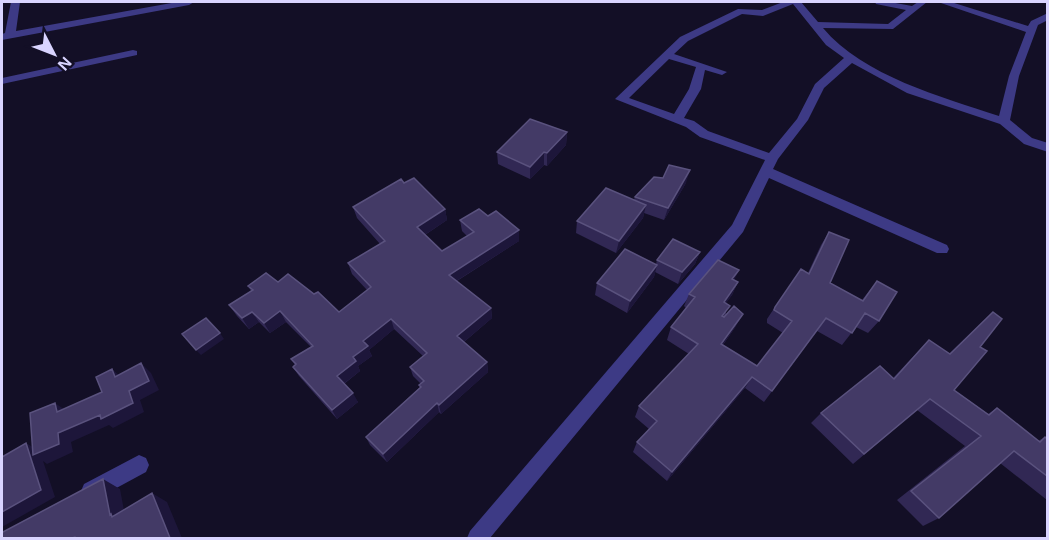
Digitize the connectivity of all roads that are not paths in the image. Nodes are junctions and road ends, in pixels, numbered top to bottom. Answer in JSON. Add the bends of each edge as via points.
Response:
{"nodes":[{"id":1,"x":15,"y":2,"type":"edge"},
{"id":2,"x":189,"y":2,"type":"edge"},
{"id":3,"x":790,"y":2,"type":"edge"},
{"id":4,"x":796,"y":2,"type":"edge"},
{"id":5,"x":879,"y":2,"type":"edge"},
{"id":6,"x":923,"y":2,"type":"edge"},
{"id":7,"x":943,"y":2,"type":"edge"},
{"id":8,"x":177,"y":3,"type":"edge"},
{"id":9,"x":913,"y":9,"type":"junction"},
{"id":10,"x":1047,"y":16,"type":"edge"},
{"id":11,"x":815,"y":25,"type":"junction"},
{"id":12,"x":1032,"y":31,"type":"junction"},
{"id":13,"x":6,"y":37,"type":"edge"},
{"id":14,"x":133,"y":54,"type":"dead end"},
{"id":15,"x":667,"y":55,"type":"junction"},
{"id":16,"x":851,"y":58,"type":"junction"},
{"id":17,"x":701,"y":67,"type":"junction"},
{"id":18,"x":722,"y":72,"type":"dead end"},
{"id":19,"x":2,"y":81,"type":"edge"},
{"id":20,"x":677,"y":119,"type":"junction"},
{"id":21,"x":1004,"y":121,"type":"junction"},
{"id":22,"x":1047,"y":148,"type":"edge"},
{"id":23,"x":768,"y":165,"type":"junction"},
{"id":24,"x":942,"y":249,"type":"dead end"},
{"id":25,"x":139,"y":465,"type":"dead end"},
{"id":26,"x":77,"y":499,"type":"edge"},
{"id":27,"x":477,"y":538,"type":"edge"}],
"edges":[{"from":1,"to":13,"type":"street"},
{"from":2,"to":8,"type":"street"},
{"from":3,"to":15,"type":"street","via":[[763,13],[741,11],[684,39]]},
{"from":4,"to":11,"type":"street"},
{"from":5,"to":9,"type":"street"},
{"from":6,"to":9,"type":"street"},
{"from":7,"to":12,"type":"street"},
{"from":8,"to":13,"type":"street"},
{"from":9,"to":11,"type":"street","via":[[890,27]]},
{"from":10,"to":12,"type":"street","via":[[1034,23]]},
{"from":11,"to":16,"type":"street","via":[[830,43]]},
{"from":12,"to":21,"type":"street","via":[[1014,76]]},
{"from":14,"to":19,"type":"street"},
{"from":15,"to":17,"type":"street"},
{"from":15,"to":20,"type":"street","via":[[621,99]]},
{"from":16,"to":21,"type":"street","via":[[911,91]]},
{"from":16,"to":23,"type":"street","via":[[819,86],[802,120]]},
{"from":17,"to":18,"type":"street"},
{"from":17,"to":20,"type":"street","via":[[695,88]]},
{"from":20,"to":23,"type":"street"},
{"from":21,"to":22,"type":"street","via":[[1028,141]]},
{"from":23,"to":24,"type":"street"},
{"from":23,"to":27,"type":"street","via":[[738,228]]},
{"from":25,"to":26,"type":"street"}]}
